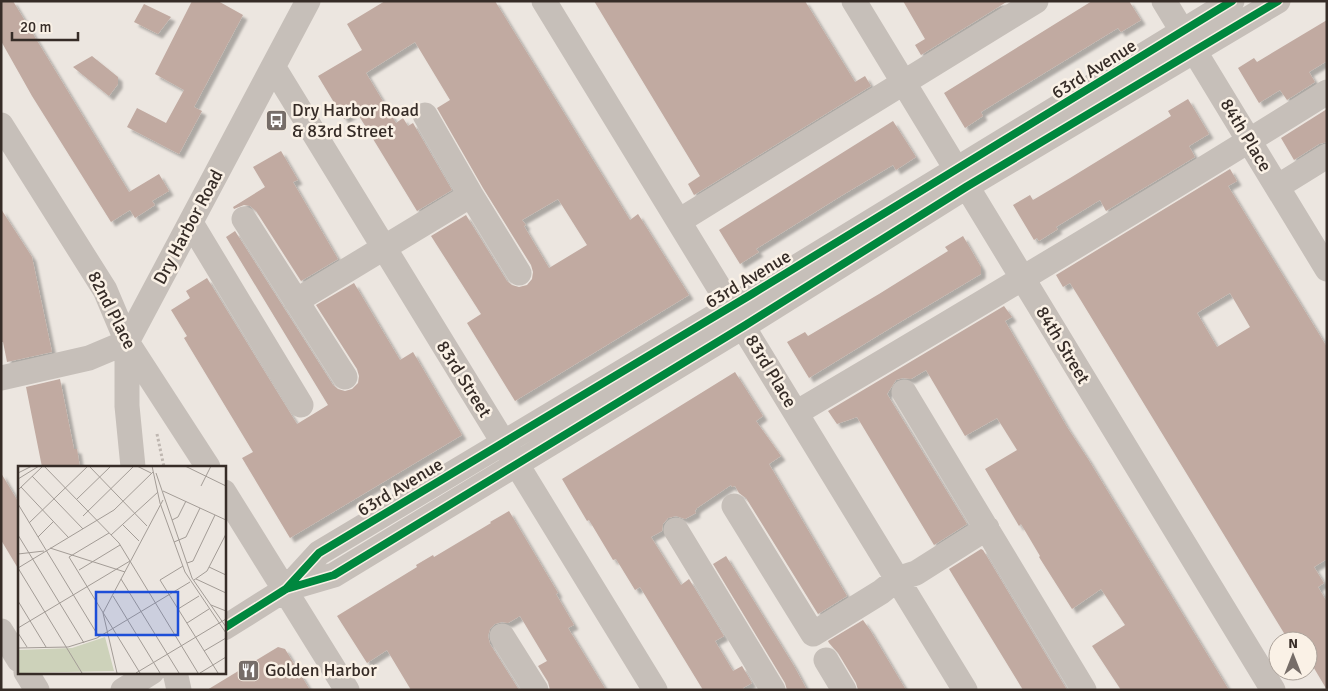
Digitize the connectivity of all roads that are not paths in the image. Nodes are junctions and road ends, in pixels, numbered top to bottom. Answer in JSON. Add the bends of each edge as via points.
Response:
{"nodes":[{"id":1,"x":308,"y":1,"type":"edge"},
{"id":2,"x":544,"y":1,"type":"edge"},
{"id":3,"x":854,"y":1,"type":"edge"},
{"id":4,"x":1036,"y":1,"type":"edge"},
{"id":5,"x":1164,"y":1,"type":"edge"},
{"id":6,"x":1232,"y":1,"type":"edge"},
{"id":7,"x":1278,"y":1,"type":"edge"},
{"id":8,"x":1189,"y":41,"type":"junction"},
{"id":9,"x":274,"y":68,"type":"junction"},
{"id":10,"x":903,"y":82,"type":"junction"},
{"id":11,"x":1327,"y":92,"type":"edge"},
{"id":12,"x":425,"y":115,"type":"dead end"},
{"id":13,"x":1,"y":126,"type":"edge"},
{"id":14,"x":1249,"y":141,"type":"junction"},
{"id":15,"x":1327,"y":156,"type":"edge"},
{"id":16,"x":961,"y":179,"type":"junction"},
{"id":17,"x":1277,"y":187,"type":"junction"},
{"id":18,"x":471,"y":195,"type":"junction"},
{"id":19,"x":244,"y":219,"type":"dead end"},
{"id":20,"x":679,"y":221,"type":"junction"},
{"id":21,"x":190,"y":223,"type":"junction"},
{"id":22,"x":384,"y":248,"type":"junction"},
{"id":23,"x":1327,"y":269,"type":"edge"},
{"id":24,"x":519,"y":273,"type":"dead end"},
{"id":25,"x":1022,"y":278,"type":"junction"},
{"id":26,"x":296,"y":301,"type":"junction"},
{"id":27,"x":738,"y":316,"type":"junction"},
{"id":28,"x":127,"y":342,"type":"junction"},
{"id":29,"x":345,"y":377,"type":"dead end"},
{"id":30,"x":1,"y":378,"type":"edge"},
{"id":31,"x":904,"y":392,"type":"dead end"},
{"id":32,"x":301,"y":405,"type":"dead end"},
{"id":33,"x":796,"y":413,"type":"junction"},
{"id":34,"x":504,"y":442,"type":"junction"},
{"id":35,"x":517,"y":464,"type":"junction"},
{"id":36,"x":133,"y":466,"type":"edge"},
{"id":37,"x":207,"y":466,"type":"edge"},
{"id":38,"x":225,"y":494,"type":"edge"},
{"id":39,"x":734,"y":506,"type":"dead end"},
{"id":40,"x":986,"y":528,"type":"junction"},
{"id":41,"x":676,"y":530,"type":"dead end"},
{"id":42,"x":897,"y":579,"type":"junction"},
{"id":43,"x":286,"y":589,"type":"junction"},
{"id":44,"x":225,"y":627,"type":"edge"},
{"id":45,"x":1,"y":632,"type":"edge"},
{"id":46,"x":502,"y":636,"type":"dead end"},
{"id":47,"x":18,"y":658,"type":"edge"},
{"id":48,"x":826,"y":660,"type":"dead end"},
{"id":49,"x":27,"y":674,"type":"edge"},
{"id":50,"x":149,"y":674,"type":"edge"},
{"id":51,"x":175,"y":674,"type":"edge"},
{"id":52,"x":37,"y":690,"type":"edge"},
{"id":53,"x":123,"y":690,"type":"edge"},
{"id":54,"x":179,"y":690,"type":"edge"},
{"id":55,"x":347,"y":690,"type":"edge"},
{"id":56,"x":536,"y":690,"type":"edge"},
{"id":57,"x":655,"y":690,"type":"edge"},
{"id":58,"x":773,"y":690,"type":"edge"},
{"id":59,"x":844,"y":690,"type":"edge"},
{"id":60,"x":965,"y":690,"type":"edge"},
{"id":61,"x":1084,"y":690,"type":"edge"},
{"id":62,"x":1273,"y":690,"type":"edge"}],
"edges":[{"from":1,"to":9,"type":"street","name":"Dry Harbor Road"},
{"from":2,"to":20,"type":"street","name":"83rd Place"},
{"from":3,"to":10,"type":"street","name":"84th Street"},
{"from":4,"to":10,"type":"street"},
{"from":5,"to":8,"type":"street","name":"84th Place"},
{"from":6,"to":8,"type":"street","name":"63rd Avenue"},
{"from":7,"to":8,"type":"street","name":"63rd Avenue"},
{"from":8,"to":14,"type":"street","name":"84th Place"},
{"from":8,"to":16,"type":"street","name":"63rd Avenue"},
{"from":9,"to":21,"type":"street","name":"Dry Harbor Road"},
{"from":9,"to":22,"type":"street","name":"83rd Street"},
{"from":10,"to":16,"type":"street","name":"84th Street"},
{"from":10,"to":20,"type":"street"},
{"from":11,"to":14,"type":"street"},
{"from":12,"to":18,"type":"street"},
{"from":13,"to":28,"type":"street","name":"82nd Place","via":[[105,290]]},
{"from":14,"to":17,"type":"street","name":"84th Place"},
{"from":14,"to":25,"type":"street"},
{"from":15,"to":17,"type":"street"},
{"from":16,"to":25,"type":"street","name":"84th Street"},
{"from":16,"to":27,"type":"street","name":"63rd Avenue"},
{"from":17,"to":23,"type":"street","name":"84th Place"},
{"from":18,"to":22,"type":"street"},
{"from":18,"to":24,"type":"street"},
{"from":19,"to":26,"type":"street"},
{"from":20,"to":27,"type":"street","name":"83rd Place"},
{"from":21,"to":28,"type":"street","name":"Dry Harbor Road"},
{"from":21,"to":32,"type":"street"},
{"from":22,"to":26,"type":"street"},
{"from":22,"to":34,"type":"street","name":"83rd Street"},
{"from":25,"to":33,"type":"street"},
{"from":25,"to":62,"type":"street","name":"84th Street"},
{"from":26,"to":29,"type":"street"},
{"from":27,"to":33,"type":"street","name":"83rd Place"},
{"from":27,"to":34,"type":"street","name":"63rd Avenue"},
{"from":27,"to":35,"type":"street","name":"63rd Avenue"},
{"from":28,"to":30,"type":"street","via":[[89,358]]},
{"from":28,"to":36,"type":"street","name":"Dry Harbor Road","via":[[127,406]]},
{"from":28,"to":37,"type":"street","name":"82nd Place"},
{"from":31,"to":40,"type":"street"},
{"from":33,"to":42,"type":"street","name":"83rd Place"},
{"from":34,"to":35,"type":"street","name":"83rd Street"},
{"from":34,"to":43,"type":"street","name":"63rd Avenue","via":[[319,553]]},
{"from":35,"to":43,"type":"street","name":"63rd Avenue","via":[[334,575]]},
{"from":35,"to":57,"type":"street","name":"83rd Street"},
{"from":38,"to":43,"type":"street"},
{"from":39,"to":42,"type":"street","via":[[813,634]]},
{"from":40,"to":42,"type":"street","via":[[916,574]]},
{"from":40,"to":61,"type":"street"},
{"from":41,"to":58,"type":"street"},
{"from":42,"to":60,"type":"street","name":"83rd Place"},
{"from":43,"to":44,"type":"street","name":"63rd Avenue"},
{"from":43,"to":55,"type":"street"},
{"from":45,"to":47,"type":"street"},
{"from":46,"to":56,"type":"street"},
{"from":48,"to":59,"type":"street"},
{"from":49,"to":52,"type":"street"},
{"from":50,"to":53,"type":"street"},
{"from":51,"to":54,"type":"street"}]}
